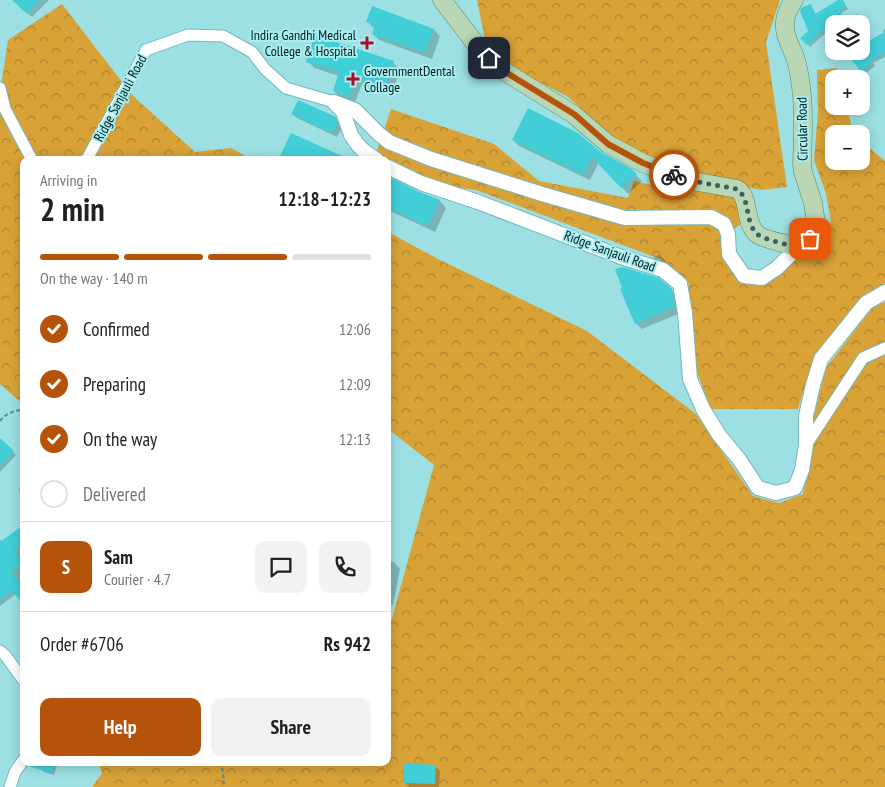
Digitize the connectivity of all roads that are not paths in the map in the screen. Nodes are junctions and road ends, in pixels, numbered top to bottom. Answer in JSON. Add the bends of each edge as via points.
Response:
{"nodes":[{"id":1,"x":442,"y":0,"type":"edge"},
{"id":2,"x":794,"y":0,"type":"edge"},
{"id":3,"x":0,"y":88,"type":"edge"},
{"id":4,"x":334,"y":102,"type":"junction"},
{"id":5,"x":30,"y":156,"type":"edge"},
{"id":6,"x":89,"y":156,"type":"edge"},
{"id":7,"x":371,"y":156,"type":"edge"},
{"id":8,"x":391,"y":168,"type":"edge"},
{"id":9,"x":798,"y":248,"type":"junction"},
{"id":10,"x":885,"y":292,"type":"edge"},
{"id":11,"x":885,"y":348,"type":"edge"},
{"id":12,"x":806,"y":445,"type":"junction"},
{"id":13,"x":0,"y":651,"type":"edge"},
{"id":14,"x":20,"y":676,"type":"edge"},
{"id":15,"x":20,"y":765,"type":"edge"},
{"id":16,"x":10,"y":787,"type":"edge"}],
"edges":[{"from":1,"to":9,"type":"main road","via":[[489,58],[507,73],[574,114],[608,144],[643,163],[687,180],[737,189],[744,196],[749,223],[758,235]]},
{"from":2,"to":9,"type":"main road","name":"Circular Road","via":[[785,20],[785,32],[797,63],[802,94],[802,164],[817,230]]},
{"from":3,"to":5,"type":"street","via":[[5,109]]},
{"from":4,"to":6,"type":"street","name":"Ridge Sanjauli Road","via":[[286,88],[252,52],[223,36],[188,35],[146,50]]},
{"from":4,"to":7,"type":"street","via":[[343,112],[351,135]]},
{"from":4,"to":9,"type":"street","via":[[355,110],[379,134],[398,146],[542,194],[625,218],[711,217],[724,224],[729,254],[744,276],[762,278]]},
{"from":8,"to":12,"type":"street","name":"Ridge Sanjauli Road","via":[[421,183],[663,270],[680,284],[690,379],[703,409],[758,488],[776,493],[795,488]]},
{"from":10,"to":12,"type":"street","name":"Ridge Sanjauli Road","via":[[866,303],[821,359],[806,416]]},
{"from":11,"to":12,"type":"street","via":[[863,358]]},
{"from":13,"to":14,"type":"street"},
{"from":15,"to":16,"type":"street"}]}
